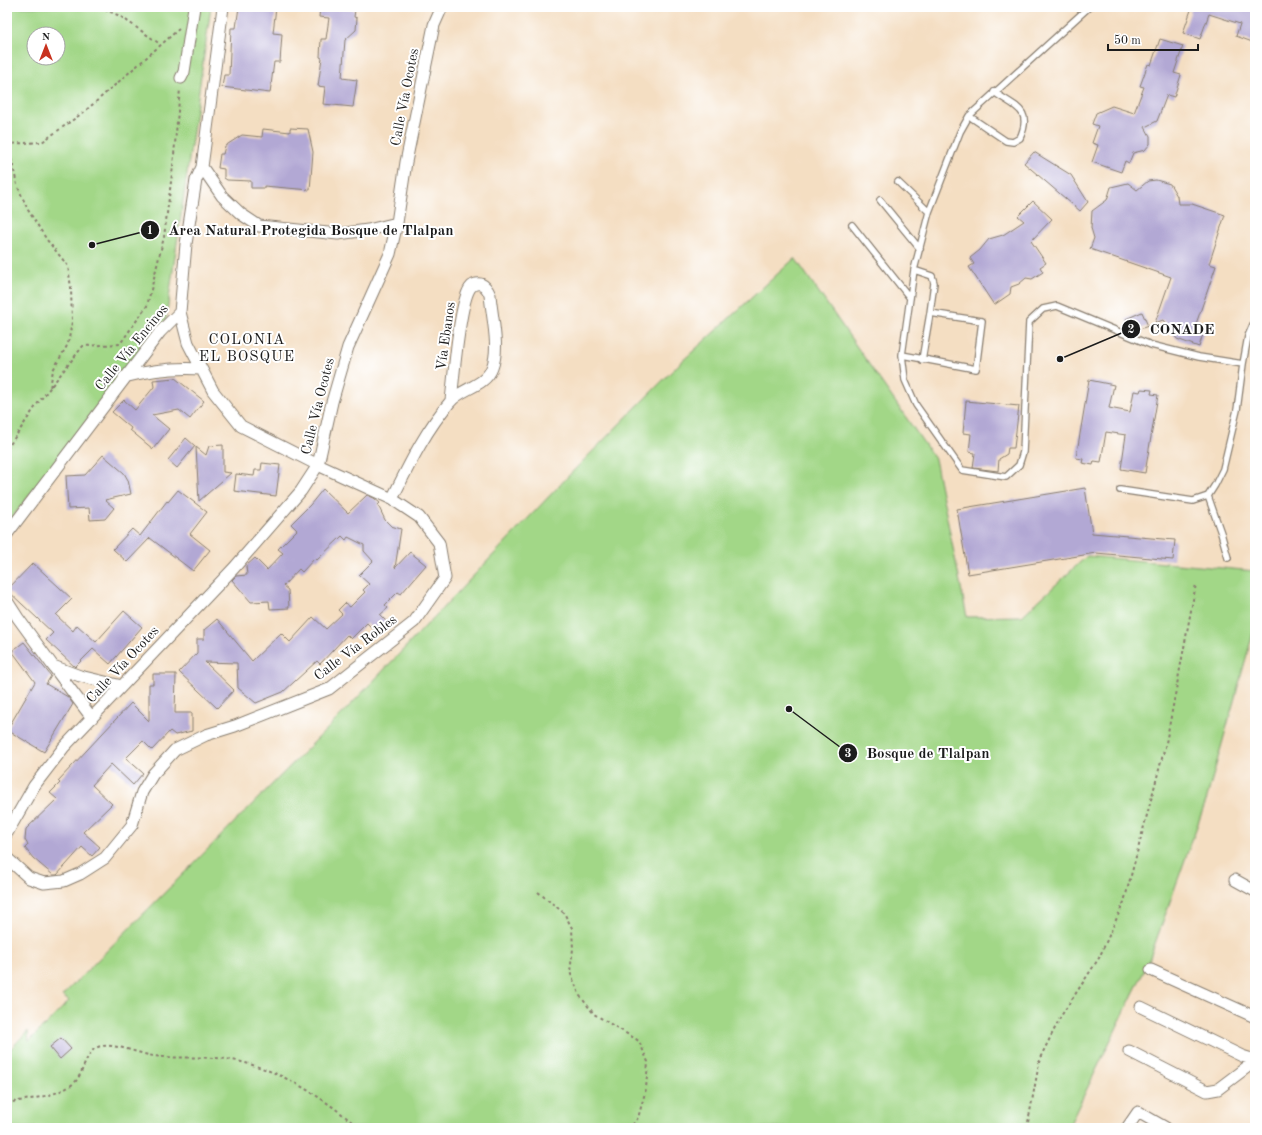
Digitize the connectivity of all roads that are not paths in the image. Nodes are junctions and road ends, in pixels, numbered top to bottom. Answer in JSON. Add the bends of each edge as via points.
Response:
{"nodes":[{"id":1,"x":223,"y":7,"type":"edge"},
{"id":2,"x":442,"y":7,"type":"edge"},
{"id":3,"x":1089,"y":7,"type":"edge"},
{"id":4,"x":194,"y":12,"type":"edge"},
{"id":5,"x":181,"y":78,"type":"road end"},
{"id":6,"x":994,"y":92,"type":"junction"},
{"id":7,"x":969,"y":116,"type":"junction"},
{"id":8,"x":202,"y":167,"type":"junction"},
{"id":9,"x":898,"y":182,"type":"dead end"},
{"id":10,"x":880,"y":200,"type":"dead end"},
{"id":11,"x":929,"y":212,"type":"junction"},
{"id":12,"x":397,"y":223,"type":"junction"},
{"id":13,"x":852,"y":225,"type":"dead end"},
{"id":14,"x":920,"y":249,"type":"junction"},
{"id":15,"x":914,"y":270,"type":"junction"},
{"id":16,"x":910,"y":298,"type":"junction"},
{"id":17,"x":180,"y":312,"type":"junction"},
{"id":18,"x":930,"y":313,"type":"junction"},
{"id":19,"x":1255,"y":320,"type":"edge"},
{"id":20,"x":902,"y":355,"type":"junction"},
{"id":21,"x":922,"y":360,"type":"junction"},
{"id":22,"x":1243,"y":364,"type":"junction"},
{"id":23,"x":202,"y":369,"type":"junction"},
{"id":24,"x":124,"y":377,"type":"junction"},
{"id":25,"x":451,"y":400,"type":"junction"},
{"id":26,"x":318,"y":465,"type":"junction"},
{"id":27,"x":1120,"y":490,"type":"dead end"},
{"id":28,"x":1208,"y":496,"type":"junction"},
{"id":29,"x":392,"y":499,"type":"junction"},
{"id":30,"x":7,"y":534,"type":"edge"},
{"id":31,"x":1228,"y":558,"type":"dead end"},
{"id":32,"x":7,"y":601,"type":"edge"},
{"id":33,"x":53,"y":666,"type":"junction"},
{"id":34,"x":122,"y":686,"type":"junction"},
{"id":35,"x":92,"y":718,"type":"junction"},
{"id":36,"x":7,"y":833,"type":"edge"},
{"id":37,"x":7,"y":858,"type":"edge"},
{"id":38,"x":1235,"y":880,"type":"dead end"},
{"id":39,"x":1255,"y":891,"type":"edge"},
{"id":40,"x":1151,"y":970,"type":"dead end"},
{"id":41,"x":1141,"y":1007,"type":"dead end"},
{"id":42,"x":1255,"y":1017,"type":"edge"},
{"id":43,"x":1128,"y":1051,"type":"dead end"},
{"id":44,"x":1255,"y":1061,"type":"edge"},
{"id":45,"x":1127,"y":1128,"type":"edge"},
{"id":46,"x":1166,"y":1128,"type":"edge"}],
"edges":[{"from":1,"to":8,"type":"street","name":"Calle Vía Encinos"},
{"from":2,"to":12,"type":"street","name":"Calle Vía Ocotes","via":[[434,25],[406,162]]},
{"from":3,"to":6,"type":"lane"},
{"from":4,"to":5,"type":"street"},
{"from":6,"to":7,"type":"lane"},
{"from":6,"to":7,"type":"lane","via":[[1022,111],[1026,118],[1026,126],[1020,138],[1013,142],[1006,141]]},
{"from":7,"to":11,"type":"lane","via":[[960,132]]},
{"from":8,"to":12,"type":"street","via":[[222,196],[241,214],[259,226],[338,234]]},
{"from":8,"to":17,"type":"street","name":"Calle Vía Encinos","via":[[196,180],[186,244]]},
{"from":9,"to":11,"type":"lane"},
{"from":10,"to":14,"type":"lane"},
{"from":11,"to":14,"type":"lane"},
{"from":12,"to":26,"type":"street","name":"Calle Vía Ocotes","via":[[390,254],[348,346]]},
{"from":13,"to":16,"type":"lane"},
{"from":14,"to":15,"type":"lane"},
{"from":15,"to":16,"type":"lane"},
{"from":15,"to":18,"type":"lane","via":[[932,276],[934,283]]},
{"from":16,"to":20,"type":"lane"},
{"from":17,"to":23,"type":"street","name":"Calle Vía Robles","via":[[188,343]]},
{"from":17,"to":24,"type":"street","name":"Calle Vía Encinos","via":[[160,332]]},
{"from":18,"to":21,"type":"lane"},
{"from":18,"to":21,"type":"lane","via":[[982,321],[976,369]]},
{"from":19,"to":22,"type":"lane","via":[[1248,336]]},
{"from":20,"to":21,"type":"lane"},
{"from":20,"to":22,"type":"lane","via":[[905,380],[916,405],[962,470],[1006,477],[1019,465],[1023,452],[1030,322],[1043,309],[1057,306],[1151,345]]},
{"from":22,"to":28,"type":"lane","via":[[1237,410],[1223,469]]},
{"from":23,"to":24,"type":"street","via":[[150,370]]},
{"from":23,"to":26,"type":"street","name":"Calle Vía Robles","via":[[213,391],[241,426]]},
{"from":24,"to":30,"type":"street","name":"Calle Vía Encinos"},
{"from":25,"to":25,"type":"street","name":"Vía Ebanos","via":[[482,382],[492,370],[496,355],[490,295],[482,285],[476,284],[471,287],[464,303]]},
{"from":25,"to":29,"type":"street","name":"Vía Ebanos","via":[[421,440]]},
{"from":26,"to":29,"type":"street","name":"Calle Vía Robles"},
{"from":26,"to":34,"type":"street","name":"Calle Vía Ocotes","via":[[301,491],[234,568]]},
{"from":27,"to":28,"type":"lane","via":[[1193,501]]},
{"from":28,"to":31,"type":"lane"},
{"from":29,"to":37,"type":"street","name":"Calle Vía Robles","via":[[419,517],[438,543],[445,578],[414,622],[329,688],[206,735],[175,750],[153,774],[142,792],[132,825],[104,858],[80,874],[64,881],[44,883],[29,878]]},
{"from":32,"to":33,"type":"street"},
{"from":33,"to":34,"type":"street","via":[[80,676]]},
{"from":33,"to":35,"type":"street"},
{"from":34,"to":35,"type":"street","name":"Calle Vía Ocotes"},
{"from":35,"to":36,"type":"street","name":"Calle Vía Ocotes","via":[[64,747],[34,786]]},
{"from":38,"to":39,"type":"street"},
{"from":40,"to":42,"type":"street"},
{"from":41,"to":44,"type":"street"},
{"from":43,"to":44,"type":"street","via":[[1207,1091],[1218,1089]]},
{"from":45,"to":46,"type":"street","via":[[1138,1112]]}]}
